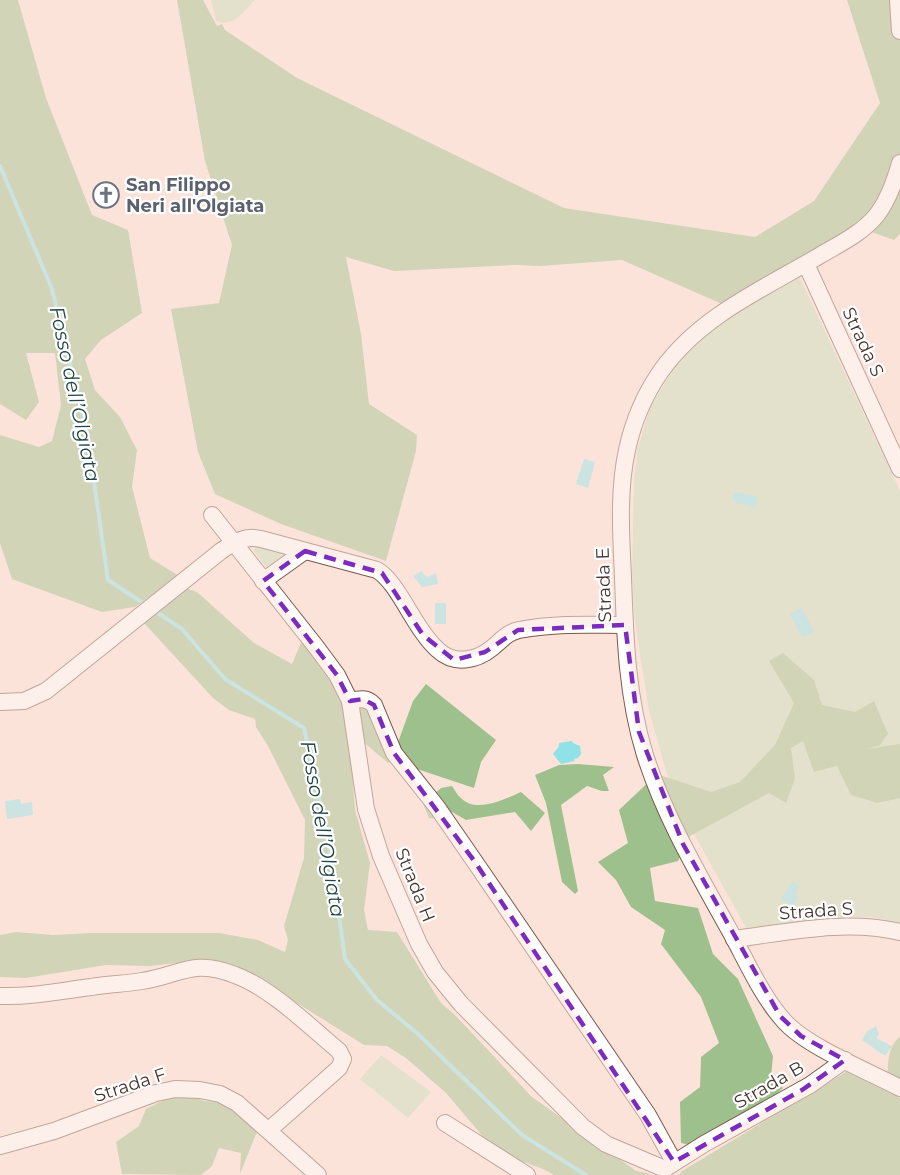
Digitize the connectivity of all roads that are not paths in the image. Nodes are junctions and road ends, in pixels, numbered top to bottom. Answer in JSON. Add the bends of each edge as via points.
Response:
{"nodes":[{"id":1,"x":898,"y":0,"type":"edge"},
{"id":2,"x":900,"y":31,"type":"edge"},
{"id":3,"x":900,"y":163,"type":"edge"},
{"id":4,"x":806,"y":264,"type":"junction"},
{"id":5,"x":900,"y":469,"type":"edge"},
{"id":6,"x":212,"y":515,"type":"dead end"},
{"id":7,"x":232,"y":543,"type":"junction"},
{"id":8,"x":305,"y":551,"type":"junction"},
{"id":9,"x":263,"y":581,"type":"junction"},
{"id":10,"x":625,"y":625,"type":"junction"},
{"id":11,"x":350,"y":701,"type":"junction"},
{"id":12,"x":0,"y":702,"type":"edge"},
{"id":13,"x":900,"y":932,"type":"edge"},
{"id":14,"x":734,"y":939,"type":"junction"},
{"id":15,"x":0,"y":996,"type":"edge"},
{"id":16,"x":845,"y":1060,"type":"junction"},
{"id":17,"x":900,"y":1088,"type":"edge"},
{"id":18,"x":445,"y":1123,"type":"dead end"},
{"id":19,"x":269,"y":1130,"type":"junction"},
{"id":20,"x":0,"y":1146,"type":"edge"},
{"id":21,"x":666,"y":1169,"type":"edge"},
{"id":22,"x":318,"y":1175,"type":"edge"},
{"id":23,"x":527,"y":1175,"type":"edge"}],
"edges":[{"from":1,"to":2,"type":"street"},
{"from":3,"to":4,"type":"street","name":"Strada E","via":[[876,216],[855,235]]},
{"from":4,"to":5,"type":"street","name":"Strada S"},
{"from":4,"to":10,"type":"street","name":"Strada E","via":[[697,330],[672,355],[639,411],[623,471]]},
{"from":6,"to":7,"type":"street","name":"Strada H"},
{"from":7,"to":8,"type":"street","via":[[256,538]]},
{"from":7,"to":9,"type":"street","name":"Strada H"},
{"from":7,"to":12,"type":"street","via":[[46,691],[24,701]]},
{"from":8,"to":9,"type":"street"},
{"from":8,"to":10,"type":"street","via":[[365,565],[382,573],[423,635],[454,660],[485,652],[518,630]]},
{"from":9,"to":11,"type":"street","name":"Strada H","via":[[337,675]]},
{"from":10,"to":14,"type":"street","name":"Strada E","via":[[631,699],[653,778],[682,844]]},
{"from":11,"to":21,"type":"street","via":[[369,700],[374,705],[394,753],[475,862],[648,1115]]},
{"from":11,"to":21,"type":"street","name":"Strada H","via":[[369,820],[410,926],[435,972],[461,1004],[589,1132],[611,1146]]},
{"from":13,"to":14,"type":"street","name":"Strada S","via":[[840,927]]},
{"from":14,"to":16,"type":"street","name":"Strada E","via":[[786,1024]]},
{"from":15,"to":19,"type":"street","via":[[43,995],[143,981],[198,967],[249,981],[343,1057],[339,1068]]},
{"from":16,"to":17,"type":"street"},
{"from":16,"to":21,"type":"street","name":"Strada B","via":[[802,1090]]},
{"from":18,"to":23,"type":"street"},
{"from":19,"to":20,"type":"street","name":"Strada F","via":[[220,1094],[175,1089]]},
{"from":19,"to":22,"type":"street","name":"Strada F"}]}
